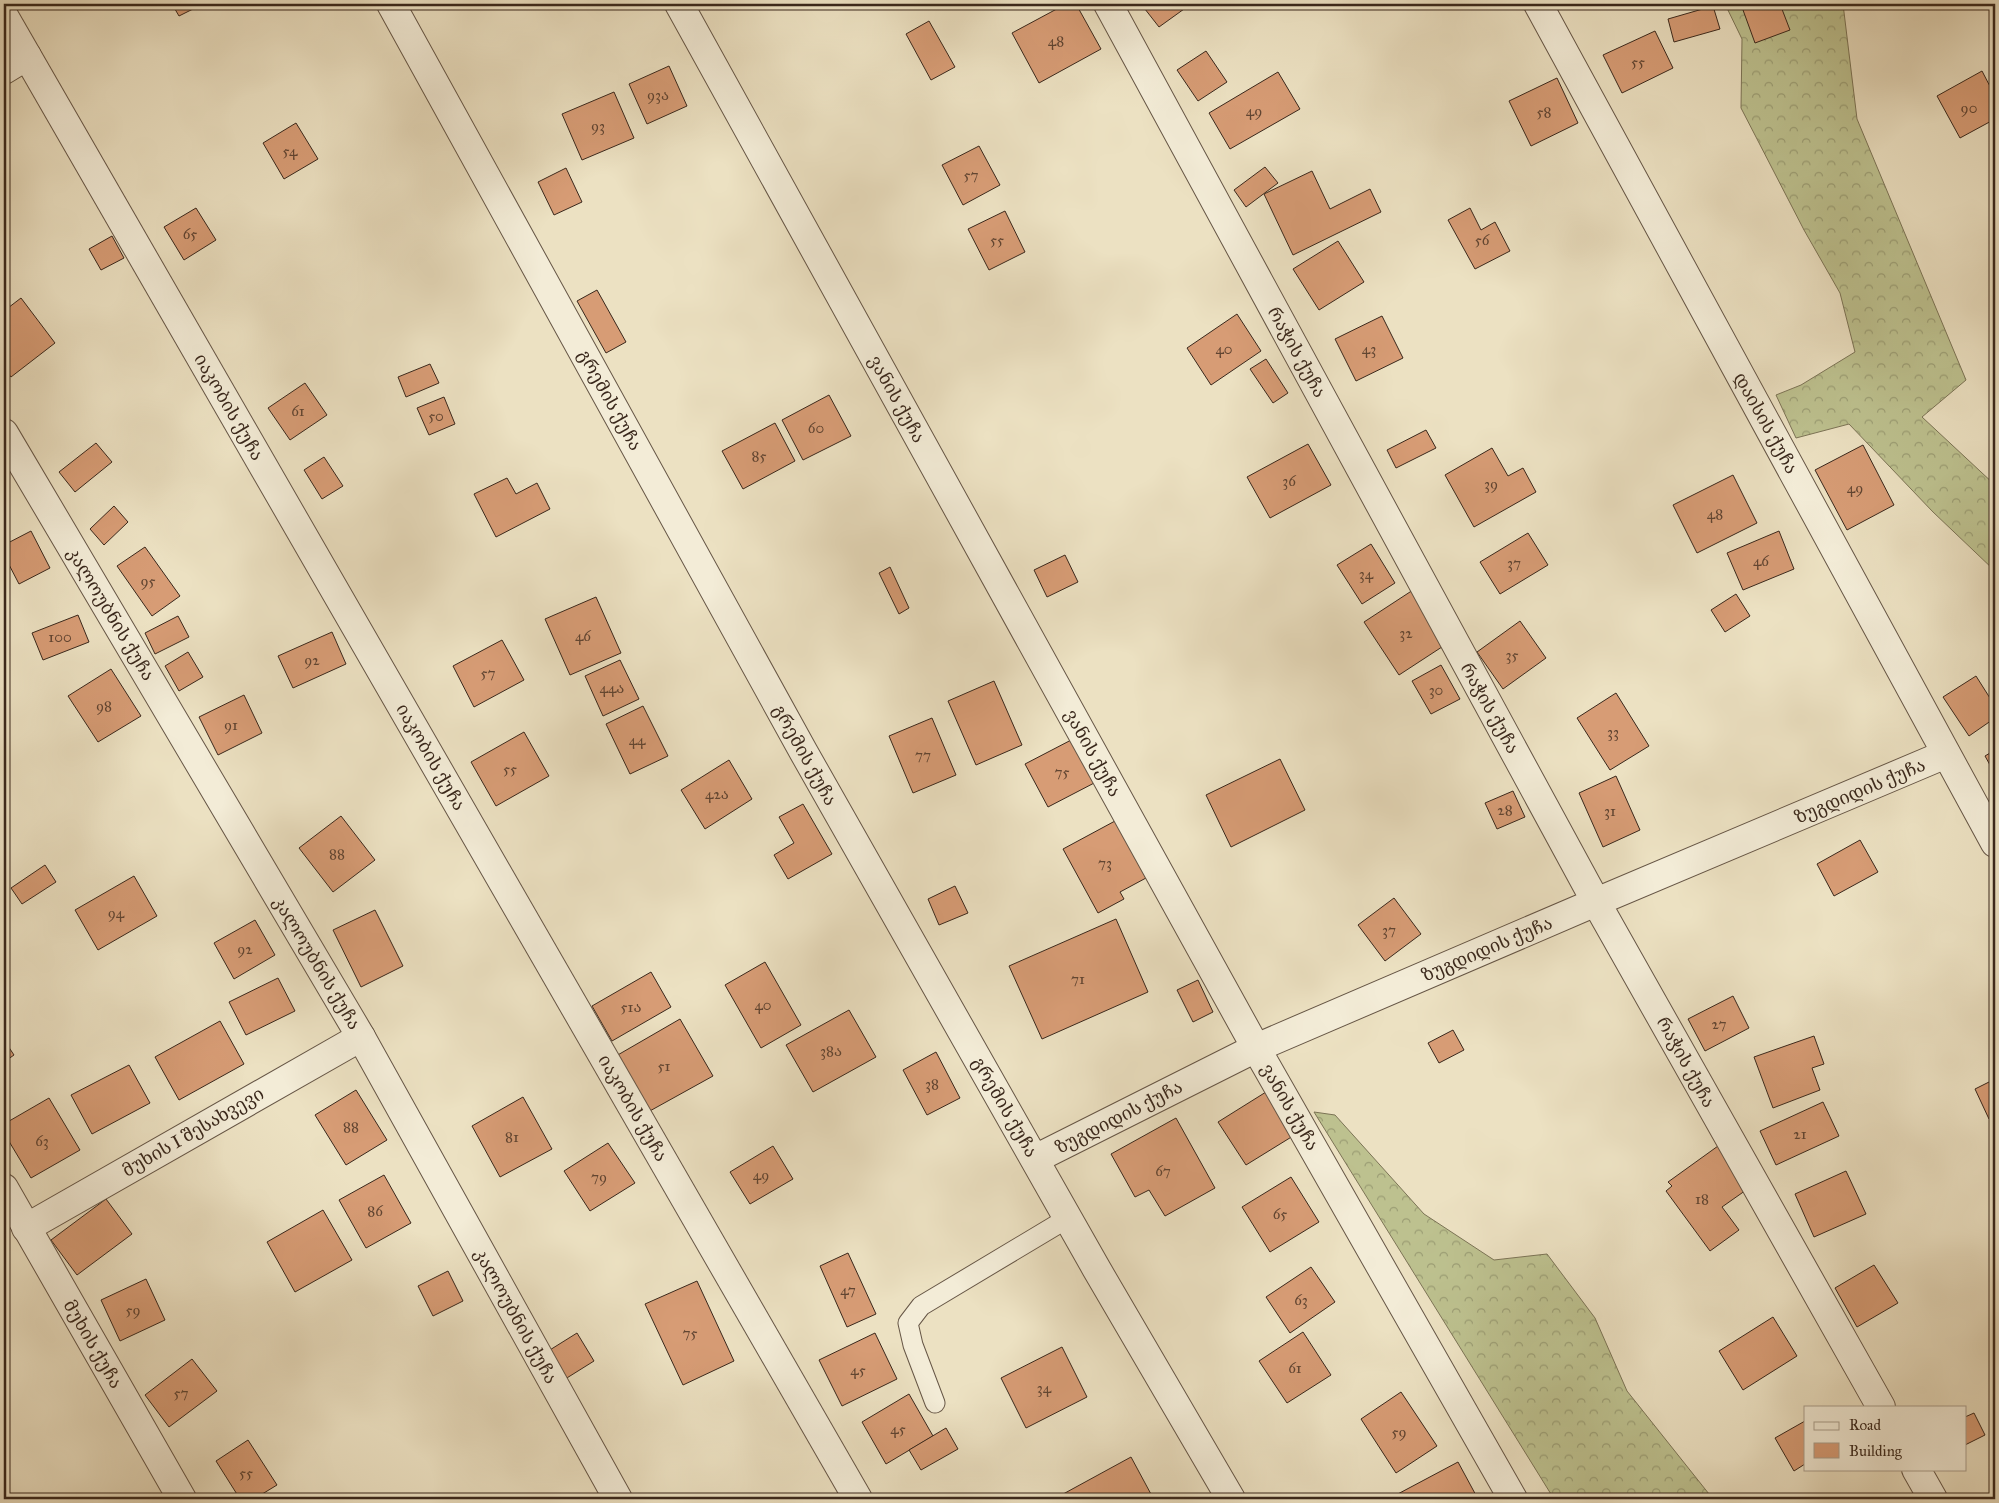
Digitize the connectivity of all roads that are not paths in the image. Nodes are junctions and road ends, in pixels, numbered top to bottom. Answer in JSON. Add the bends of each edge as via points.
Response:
{"nodes":[{"id":1,"x":391,"y":4,"type":"edge"},
{"id":2,"x":679,"y":4,"type":"edge"},
{"id":3,"x":1108,"y":4,"type":"edge"},
{"id":4,"x":1538,"y":4,"type":"edge"},
{"id":5,"x":4,"y":16,"type":"edge"},
{"id":6,"x":27,"y":56,"type":"junction"},
{"id":7,"x":4,"y":70,"type":"edge"},
{"id":8,"x":4,"y":433,"type":"edge"},
{"id":9,"x":1946,"y":754,"type":"junction"},
{"id":10,"x":1995,"y":843,"type":"edge"},
{"id":11,"x":1596,"y":902,"type":"junction"},
{"id":12,"x":361,"y":1037,"type":"junction"},
{"id":13,"x":1256,"y":1048,"type":"junction"},
{"id":14,"x":1035,"y":1159,"type":"junction"},
{"id":15,"x":4,"y":1188,"type":"edge"},
{"id":16,"x":1068,"y":1218,"type":"junction"},
{"id":17,"x":26,"y":1228,"type":"junction"},
{"id":18,"x":935,"y":1403,"type":"dead end"},
{"id":19,"x":1880,"y":1406,"type":"edge"},
{"id":20,"x":1917,"y":1470,"type":"edge"},
{"id":21,"x":182,"y":1499,"type":"edge"},
{"id":22,"x":618,"y":1499,"type":"edge"},
{"id":23,"x":858,"y":1499,"type":"edge"},
{"id":24,"x":1231,"y":1499,"type":"edge"},
{"id":25,"x":1513,"y":1499,"type":"edge"},
{"id":26,"x":1933,"y":1499,"type":"edge"}],
"edges":[{"from":1,"to":14,"type":"street","name":"გრემის ქუჩა","via":[[803,752]]},
{"from":2,"to":13,"type":"street","name":"ვანის ქუჩა"},
{"from":3,"to":11,"type":"street","name":"რაჭის ქუჩა"},
{"from":4,"to":9,"type":"street","name":"დაისის ქუჩა"},
{"from":5,"to":6,"type":"street","name":"იაკობის ქუჩა"},
{"from":6,"to":7,"type":"street"},
{"from":6,"to":23,"type":"street","name":"იაკობის ქუჩა"},
{"from":8,"to":12,"type":"street","name":"კალოუბნის ქუჩა"},
{"from":9,"to":10,"type":"street","name":"დაისის ქუჩა"},
{"from":9,"to":11,"type":"street","name":"ზუგდიდის ქუჩა"},
{"from":11,"to":13,"type":"street","name":"ზუგდიდის ქუჩა"},
{"from":11,"to":19,"type":"street","name":"რაჭის ქუჩა"},
{"from":12,"to":17,"type":"street","name":"მუხის I შესახვევი"},
{"from":12,"to":22,"type":"street","name":"კალოუბნის ქუჩა"},
{"from":13,"to":14,"type":"street","name":"ზუგდიდის ქუჩა"},
{"from":13,"to":25,"type":"street","name":"ვანის ქუჩა"},
{"from":14,"to":16,"type":"street","name":"გრემის ქუჩა"},
{"from":15,"to":17,"type":"street","name":"მუხის ქუჩა"},
{"from":16,"to":18,"type":"lane","via":[[921,1306],[908,1323]]},
{"from":16,"to":24,"type":"street","name":"გრემის ქუჩა"},
{"from":17,"to":21,"type":"street","name":"მუხის ქუჩა"},
{"from":20,"to":26,"type":"street"}]}
